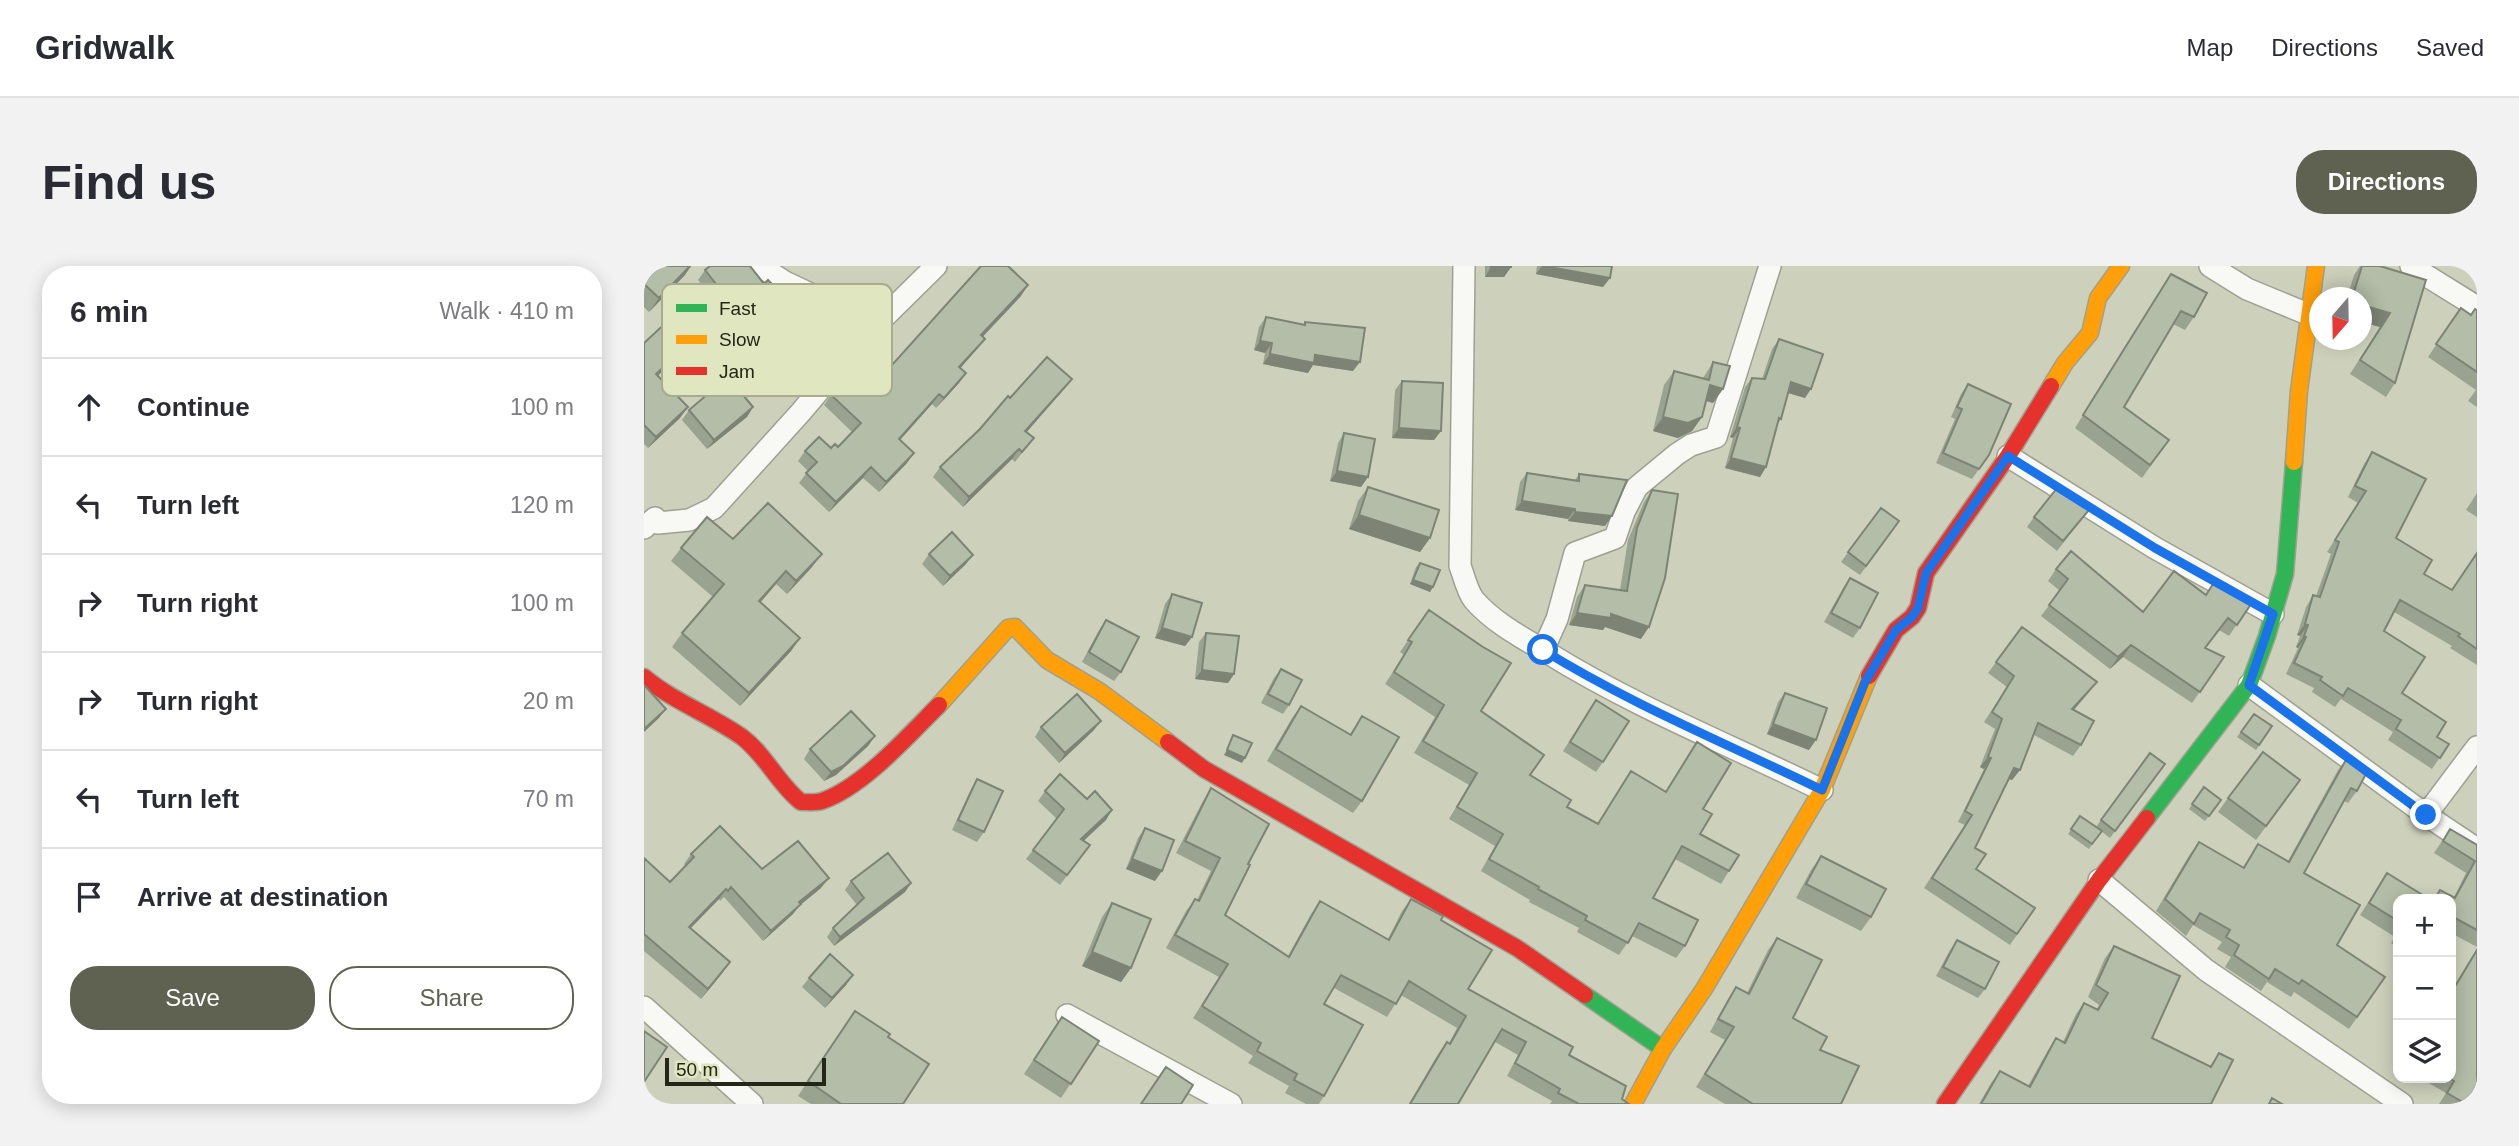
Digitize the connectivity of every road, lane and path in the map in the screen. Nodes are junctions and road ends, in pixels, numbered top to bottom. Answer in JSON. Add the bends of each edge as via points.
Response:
{"nodes":[{"id":1,"x":760,"y":266,"type":"edge"},
{"id":2,"x":936,"y":266,"type":"edge"},
{"id":3,"x":1464,"y":266,"type":"edge"},
{"id":4,"x":1770,"y":266,"type":"edge"},
{"id":5,"x":2121,"y":266,"type":"edge"},
{"id":6,"x":2210,"y":266,"type":"edge"},
{"id":7,"x":2316,"y":266,"type":"edge"},
{"id":8,"x":2411,"y":266,"type":"edge"},
{"id":9,"x":789,"y":284,"type":"edge"},
{"id":10,"x":2313,"y":287,"type":"edge"},
{"id":11,"x":2477,"y":307,"type":"edge"},
{"id":12,"x":892,"y":309,"type":"edge"},
{"id":13,"x":2309,"y":314,"type":"edge"},
{"id":14,"x":2309,"y":322,"type":"edge"},
{"id":15,"x":815,"y":396,"type":"edge"},
{"id":16,"x":2008,"y":456,"type":"junction"},
{"id":17,"x":648,"y":517,"type":"edge"},
{"id":18,"x":2273,"y":614,"type":"junction"},
{"id":19,"x":1543,"y":650,"type":"junction"},
{"id":20,"x":644,"y":677,"type":"edge"},
{"id":21,"x":2249,"y":685,"type":"junction"},
{"id":22,"x":2477,"y":747,"type":"edge"},
{"id":23,"x":1822,"y":790,"type":"junction"},
{"id":24,"x":2426,"y":815,"type":"junction"},
{"id":25,"x":2477,"y":849,"type":"edge"},
{"id":26,"x":2099,"y":880,"type":"junction"},
{"id":27,"x":644,"y":1007,"type":"edge"},
{"id":28,"x":1067,"y":1015,"type":"dead end"},
{"id":29,"x":1663,"y":1049,"type":"junction"},
{"id":30,"x":1225,"y":1103,"type":"edge"},
{"id":31,"x":752,"y":1104,"type":"edge"},
{"id":32,"x":1633,"y":1104,"type":"edge"},
{"id":33,"x":1945,"y":1104,"type":"edge"},
{"id":34,"x":2402,"y":1104,"type":"edge"}],
"edges":[{"from":1,"to":9,"type":"street"},
{"from":2,"to":12,"type":"street"},
{"from":3,"to":19,"type":"street","via":[[1460,566],[1472,598],[1493,618]]},
{"from":4,"to":19,"type":"street","via":[[1716,438],[1691,445],[1637,487],[1615,538],[1575,553]]},
{"from":5,"to":16,"type":"street","via":[[2098,298],[2090,333],[2065,363]]},
{"from":6,"to":13,"type":"street","via":[[2247,289]]},
{"from":7,"to":10,"type":"street"},
{"from":8,"to":11,"type":"street"},
{"from":14,"to":18,"type":"street","via":[[2285,574]]},
{"from":15,"to":17,"type":"street","via":[[714,508],[689,520],[657,523]]},
{"from":16,"to":18,"type":"street","via":[[2155,548]]},
{"from":16,"to":23,"type":"street","via":[[1926,573],[1918,608],[1896,630],[1865,682]]},
{"from":18,"to":21,"type":"street"},
{"from":19,"to":23,"type":"street","via":[[1585,676]]},
{"from":20,"to":29,"type":"street","via":[[741,737],[801,803],[814,804],[830,801],[886,760],[1007,628],[1015,627],[1047,660],[1099,691],[1204,769],[1517,948]]},
{"from":21,"to":24,"type":"street"},
{"from":21,"to":26,"type":"street"},
{"from":22,"to":24,"type":"street"},
{"from":23,"to":29,"type":"street","via":[[1704,989]]},
{"from":24,"to":25,"type":"street"},
{"from":26,"to":33,"type":"street"},
{"from":26,"to":34,"type":"street","via":[[2206,970]]},
{"from":27,"to":31,"type":"street"},
{"from":28,"to":30,"type":"street"},
{"from":29,"to":32,"type":"street"}]}
